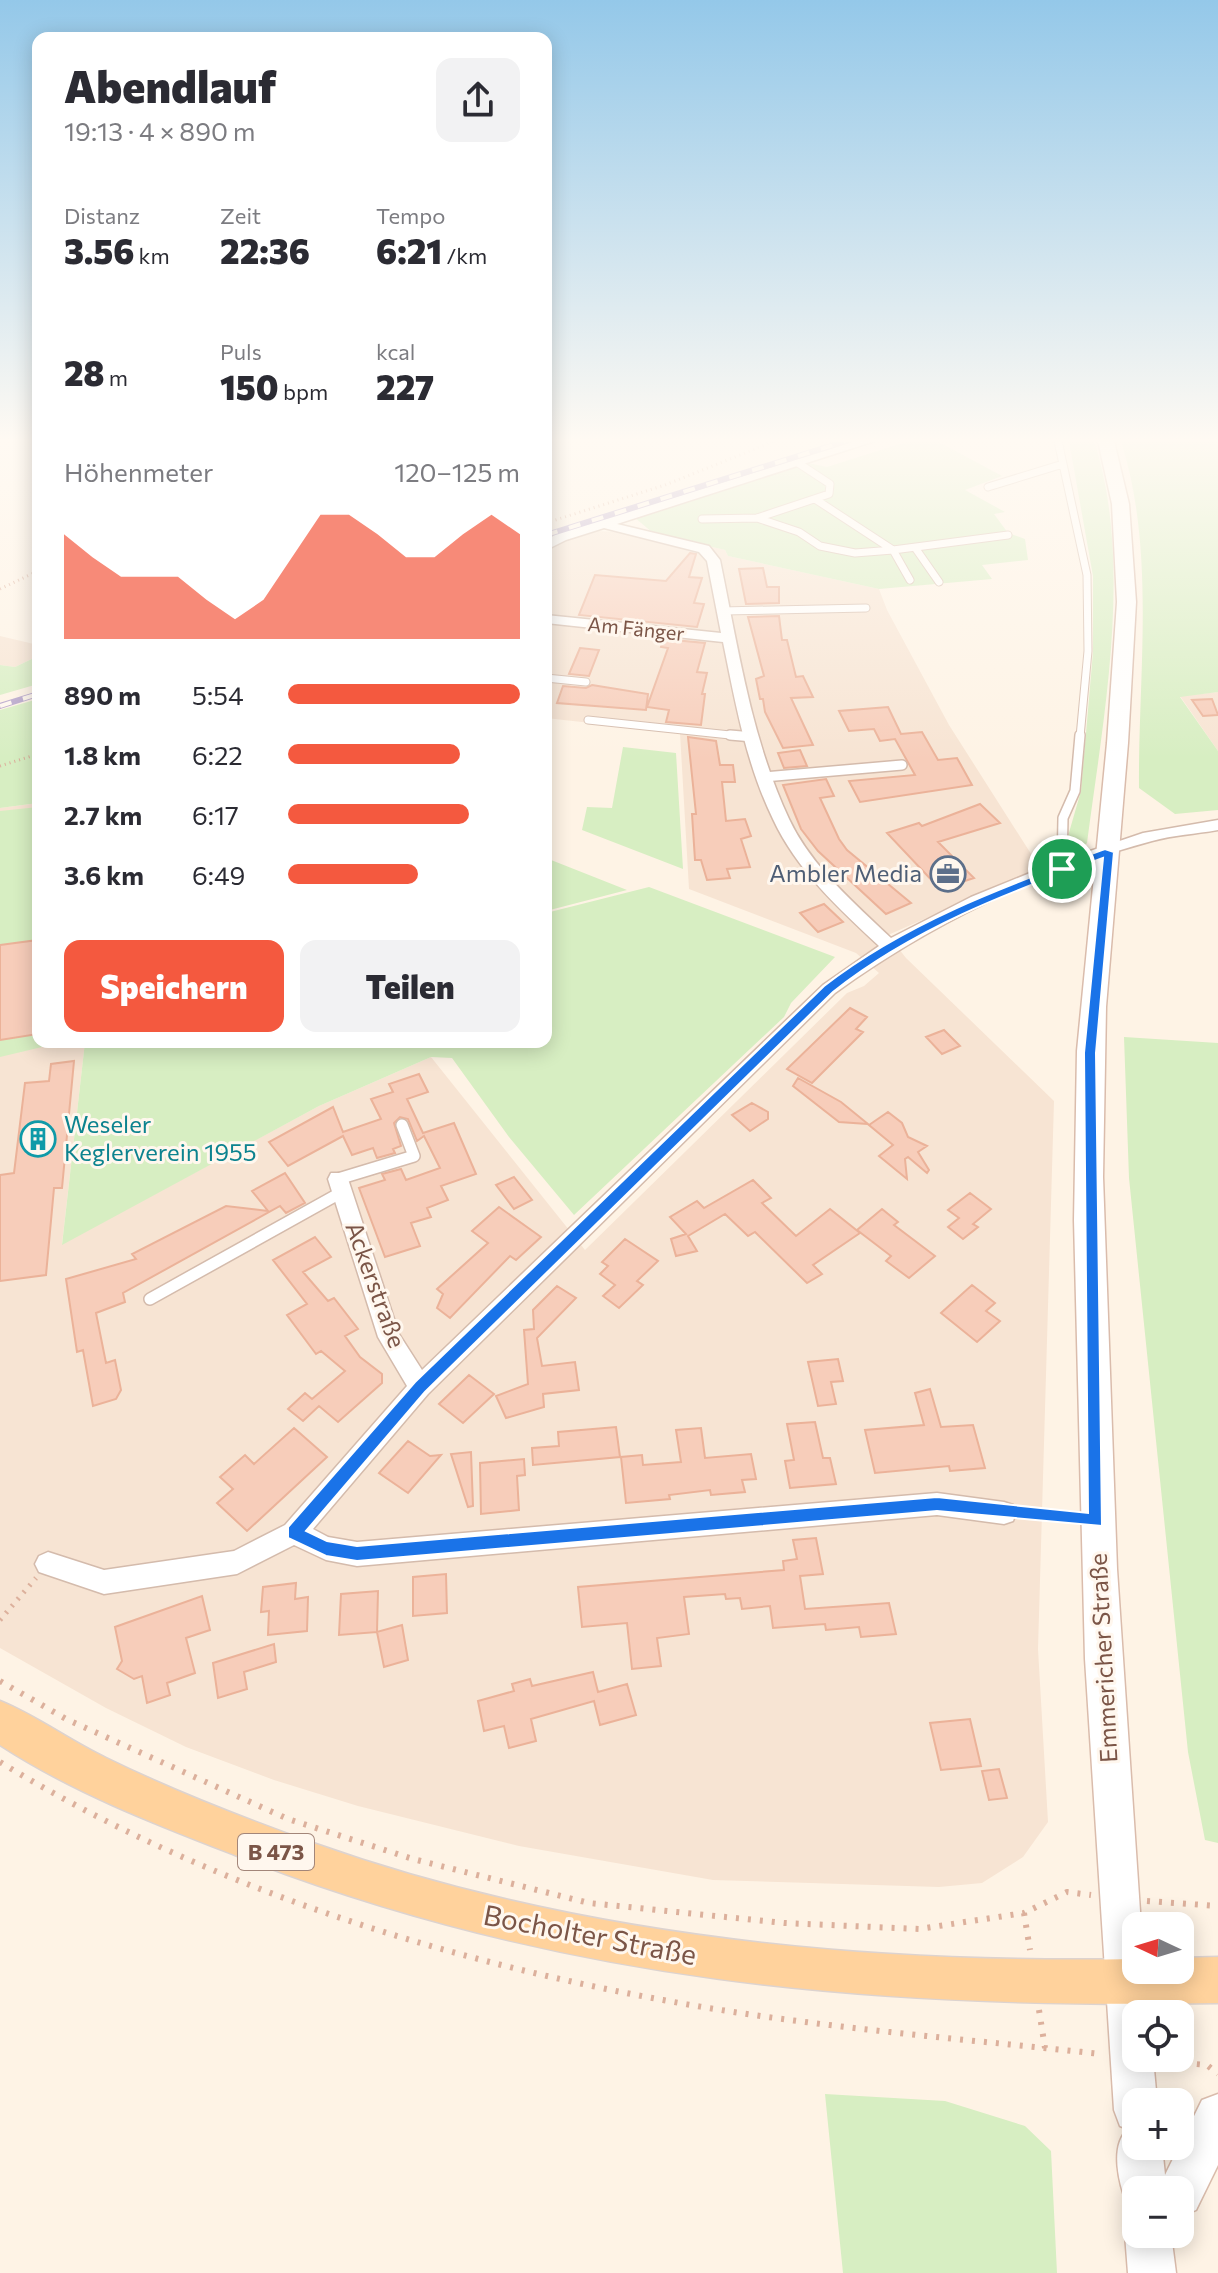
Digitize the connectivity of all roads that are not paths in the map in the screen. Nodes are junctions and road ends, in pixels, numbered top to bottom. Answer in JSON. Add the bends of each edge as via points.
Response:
{"nodes":[{"id":1,"x":696,"y":547,"type":"edge"},
{"id":2,"x":825,"y":547,"type":"edge"},
{"id":3,"x":889,"y":547,"type":"edge"},
{"id":4,"x":929,"y":547,"type":"edge"},
{"id":5,"x":1081,"y":547,"type":"edge"},
{"id":6,"x":1125,"y":547,"type":"edge"},
{"id":7,"x":916,"y":549,"type":"junction"},
{"id":8,"x":893,"y":550,"type":"junction"},
{"id":9,"x":910,"y":580,"type":"dead end"},
{"id":10,"x":939,"y":582,"type":"dead end"},
{"id":11,"x":866,"y":608,"type":"dead end"},
{"id":12,"x":722,"y":611,"type":"junction"},
{"id":13,"x":552,"y":620,"type":"edge"},
{"id":14,"x":727,"y":638,"type":"junction"},
{"id":15,"x":552,"y":679,"type":"edge"},
{"id":16,"x":586,"y":682,"type":"dead end"},
{"id":17,"x":588,"y":720,"type":"dead end"},
{"id":18,"x":753,"y":737,"type":"junction"},
{"id":19,"x":902,"y":765,"type":"dead end"},
{"id":20,"x":764,"y":777,"type":"junction"},
{"id":21,"x":1218,"y":825,"type":"edge"},
{"id":22,"x":1109,"y":852,"type":"junction"},
{"id":23,"x":1062,"y":869,"type":"junction"},
{"id":24,"x":890,"y":947,"type":"junction"},
{"id":25,"x":402,"y":1125,"type":"dead end"},
{"id":26,"x":340,"y":1186,"type":"junction"},
{"id":27,"x":150,"y":1299,"type":"dead end"},
{"id":28,"x":420,"y":1387,"type":"junction"},
{"id":29,"x":1004,"y":1513,"type":"road end"},
{"id":30,"x":294,"y":1533,"type":"junction"},
{"id":31,"x":48,"y":1564,"type":"road end"},
{"id":32,"x":0,"y":1721,"type":"edge"},
{"id":33,"x":1122,"y":1959,"type":"edge"},
{"id":34,"x":1218,"y":1980,"type":"edge"},
{"id":35,"x":1194,"y":1981,"type":"edge"},
{"id":36,"x":1122,"y":1984,"type":"edge"},
{"id":37,"x":1124,"y":1984,"type":"edge"},
{"id":38,"x":1134,"y":2088,"type":"edge"},
{"id":39,"x":1218,"y":2116,"type":"edge"},
{"id":40,"x":1189,"y":2176,"type":"edge"}],
"edges":[{"from":1,"to":12,"type":"street","via":[[713,560]]},
{"from":2,"to":8,"type":"lane","via":[[855,553]]},
{"from":3,"to":8,"type":"lane"},
{"from":4,"to":7,"type":"lane"},
{"from":5,"to":23,"type":"lane","via":[[1087,575],[1088,651],[1075,791],[1063,818]]},
{"from":6,"to":22,"type":"main road","name":"Emmericher Straße","via":[[1124,656]]},
{"from":7,"to":8,"type":"lane"},
{"from":7,"to":10,"type":"lane"},
{"from":8,"to":9,"type":"lane"},
{"from":11,"to":12,"type":"lane"},
{"from":12,"to":14,"type":"street"},
{"from":13,"to":14,"type":"street","name":"Am Fänger"},
{"from":14,"to":18,"type":"street"},
{"from":15,"to":16,"type":"lane"},
{"from":17,"to":18,"type":"lane"},
{"from":18,"to":20,"type":"street"},
{"from":19,"to":20,"type":"lane"},
{"from":20,"to":24,"type":"street","via":[[781,820],[813,868]]},
{"from":21,"to":22,"type":"street","via":[[1142,838]]},
{"from":22,"to":23,"type":"street"},
{"from":22,"to":33,"type":"main road","name":"Emmericher Straße","via":[[1090,1053],[1096,1521]]},
{"from":23,"to":24,"type":"street"},
{"from":24,"to":28,"type":"street","via":[[829,989]]},
{"from":25,"to":26,"type":"lane","via":[[414,1156]]},
{"from":26,"to":27,"type":"lane"},
{"from":26,"to":28,"type":"street","name":"Ackerstraße","via":[[389,1337]]},
{"from":28,"to":30,"type":"street"},
{"from":29,"to":30,"type":"street","via":[[937,1504],[357,1554],[326,1548]]},
{"from":30,"to":31,"type":"street","via":[[237,1562],[104,1582]]},
{"from":32,"to":36,"type":"main road","name":"Bocholter Straße","number":"B 473","via":[[138,1795],[254,1845],[384,1889],[569,1937],[762,1967],[880,1977]]},
{"from":34,"to":35,"type":"main road","name":"Bocholter Straße"},
{"from":37,"to":38,"type":"main road","name":"Emmericher Straße"},
{"from":39,"to":40,"type":"main road"}]}
